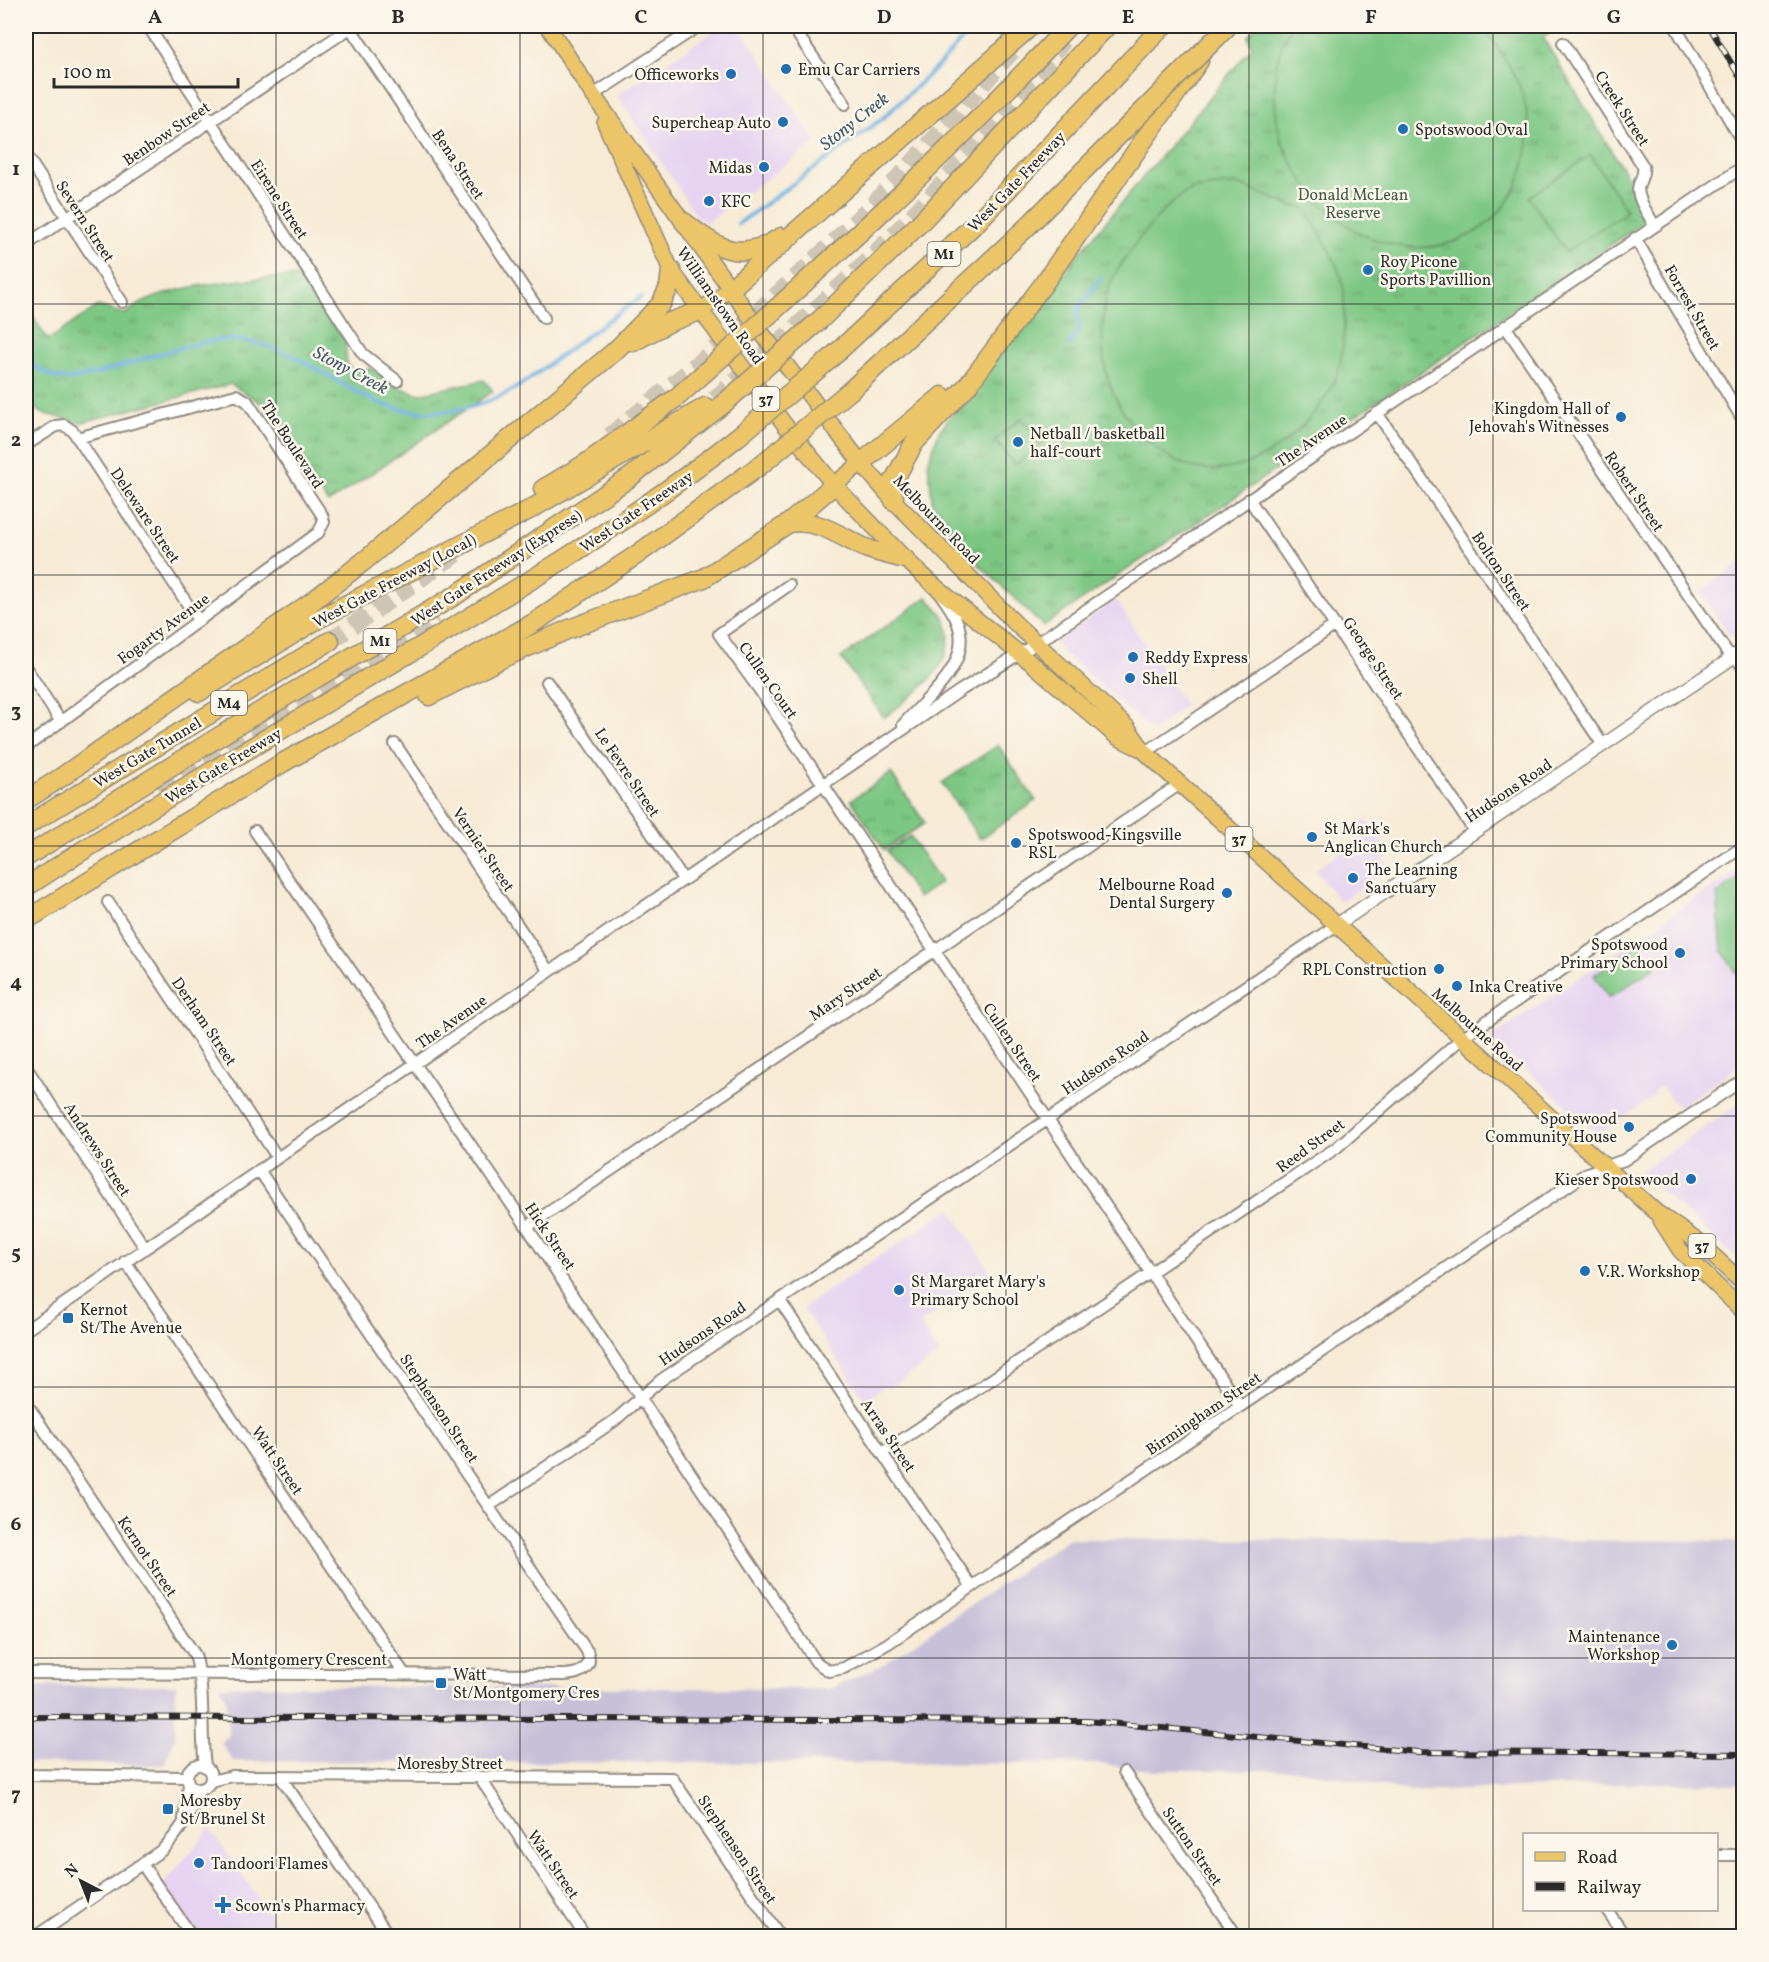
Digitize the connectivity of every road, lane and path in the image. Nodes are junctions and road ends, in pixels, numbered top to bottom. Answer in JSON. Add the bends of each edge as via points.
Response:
{"nodes":[{"id":1,"x":148,"y":26,"type":"edge"},
{"id":2,"x":351,"y":26,"type":"edge"},
{"id":3,"x":548,"y":26,"type":"edge"},
{"id":4,"x":699,"y":26,"type":"edge"},
{"id":5,"x":792,"y":26,"type":"edge"},
{"id":6,"x":1031,"y":26,"type":"edge"},
{"id":7,"x":1068,"y":26,"type":"edge"},
{"id":8,"x":1107,"y":26,"type":"edge"},
{"id":9,"x":1163,"y":26,"type":"edge"},
{"id":10,"x":1227,"y":26,"type":"edge"},
{"id":11,"x":1675,"y":26,"type":"edge"},
{"id":12,"x":1563,"y":44,"type":"dead end"},
{"id":13,"x":593,"y":95,"type":"junction"},
{"id":14,"x":845,"y":104,"type":"dead end"},
{"id":15,"x":211,"y":121,"type":"junction"},
{"id":16,"x":1743,"y":145,"type":"edge"},
{"id":17,"x":26,"y":155,"type":"edge"},
{"id":18,"x":1743,"y":166,"type":"edge"},
{"id":19,"x":816,"y":214,"type":"junction"},
{"id":20,"x":66,"y":218,"type":"junction"},
{"id":21,"x":684,"y":222,"type":"junction"},
{"id":22,"x":1654,"y":225,"type":"junction"},
{"id":23,"x":1635,"y":238,"type":"junction"},
{"id":24,"x":26,"y":245,"type":"edge"},
{"id":25,"x":671,"y":270,"type":"junction"},
{"id":26,"x":730,"y":290,"type":"junction"},
{"id":27,"x":123,"y":302,"type":"dead end"},
{"id":28,"x":700,"y":311,"type":"junction"},
{"id":29,"x":544,"y":318,"type":"dead end"},
{"id":30,"x":1505,"y":326,"type":"junction"},
{"id":31,"x":1003,"y":335,"type":"junction"},
{"id":32,"x":615,"y":351,"type":"junction"},
{"id":33,"x":397,"y":381,"type":"dead end"},
{"id":34,"x":721,"y":402,"type":"junction"},
{"id":35,"x":1377,"y":413,"type":"junction"},
{"id":36,"x":1743,"y":422,"type":"edge"},
{"id":37,"x":77,"y":438,"type":"junction"},
{"id":38,"x":26,"y":446,"type":"edge"},
{"id":39,"x":861,"y":464,"type":"junction"},
{"id":40,"x":834,"y":485,"type":"junction"},
{"id":41,"x":1248,"y":499,"type":"junction"},
{"id":42,"x":894,"y":501,"type":"junction"},
{"id":43,"x":789,"y":523,"type":"junction"},
{"id":44,"x":318,"y":533,"type":"joint"},
{"id":45,"x":905,"y":559,"type":"junction"},
{"id":46,"x":404,"y":575,"type":"junction"},
{"id":47,"x":789,"y":585,"type":"dead end"},
{"id":48,"x":937,"y":588,"type":"junction"},
{"id":49,"x":198,"y":620,"type":"junction"},
{"id":50,"x":1334,"y":626,"type":"junction"},
{"id":51,"x":330,"y":641,"type":"tunnel mouth"},
{"id":52,"x":1037,"y":643,"type":"junction"},
{"id":53,"x":1018,"y":653,"type":"junction"},
{"id":54,"x":1739,"y":653,"type":"edge"},
{"id":55,"x":26,"y":669,"type":"edge"},
{"id":56,"x":1743,"y":669,"type":"edge"},
{"id":57,"x":547,"y":682,"type":"dead end"},
{"id":58,"x":61,"y":722,"type":"junction"},
{"id":59,"x":893,"y":736,"type":"junction"},
{"id":60,"x":395,"y":744,"type":"dead end"},
{"id":61,"x":1603,"y":745,"type":"junction"},
{"id":62,"x":26,"y":747,"type":"edge"},
{"id":63,"x":1145,"y":752,"type":"junction"},
{"id":64,"x":60,"y":778,"type":"junction"},
{"id":65,"x":822,"y":784,"type":"junction"},
{"id":66,"x":1180,"y":784,"type":"junction"},
{"id":67,"x":26,"y":800,"type":"edge"},
{"id":68,"x":26,"y":826,"type":"edge"},
{"id":69,"x":176,"y":828,"type":"junction"},
{"id":70,"x":255,"y":831,"type":"dead end"},
{"id":71,"x":1475,"y":832,"type":"junction"},
{"id":72,"x":1743,"y":846,"type":"edge"},
{"id":73,"x":26,"y":857,"type":"edge"},
{"id":74,"x":683,"y":879,"type":"junction"},
{"id":75,"x":26,"y":887,"type":"edge"},
{"id":76,"x":108,"y":902,"type":"dead end"},
{"id":77,"x":26,"y":920,"type":"edge"},
{"id":78,"x":1335,"y":926,"type":"junction"},
{"id":79,"x":935,"y":951,"type":"junction"},
{"id":80,"x":548,"y":970,"type":"junction"},
{"id":81,"x":1462,"y":1038,"type":"junction"},
{"id":82,"x":416,"y":1064,"type":"junction"},
{"id":83,"x":26,"y":1066,"type":"edge"},
{"id":84,"x":1743,"y":1079,"type":"edge"},
{"id":85,"x":1047,"y":1120,"type":"junction"},
{"id":86,"x":277,"y":1157,"type":"junction"},
{"id":87,"x":1605,"y":1167,"type":"junction"},
{"id":88,"x":259,"y":1170,"type":"junction"},
{"id":89,"x":1656,"y":1212,"type":"junction"},
{"id":90,"x":527,"y":1227,"type":"junction"},
{"id":91,"x":145,"y":1248,"type":"junction"},
{"id":92,"x":125,"y":1261,"type":"junction"},
{"id":93,"x":1150,"y":1272,"type":"junction"},
{"id":94,"x":1743,"y":1284,"type":"edge"},
{"id":95,"x":780,"y":1301,"type":"junction"},
{"id":96,"x":1743,"y":1312,"type":"edge"},
{"id":97,"x":26,"y":1330,"type":"edge"},
{"id":98,"x":641,"y":1398,"type":"junction"},
{"id":99,"x":26,"y":1403,"type":"edge"},
{"id":100,"x":1240,"y":1406,"type":"junction"},
{"id":101,"x":882,"y":1453,"type":"junction"},
{"id":102,"x":489,"y":1506,"type":"junction"},
{"id":103,"x":972,"y":1587,"type":"junction"},
{"id":104,"x":816,"y":1662,"type":"joint"},
{"id":105,"x":588,"y":1665,"type":"joint"},
{"id":106,"x":26,"y":1673,"type":"edge"},
{"id":107,"x":201,"y":1675,"type":"junction"},
{"id":108,"x":405,"y":1675,"type":"junction"},
{"id":109,"x":205,"y":1771,"type":"junction"},
{"id":110,"x":1124,"y":1772,"type":"dead end"},
{"id":111,"x":26,"y":1775,"type":"edge"},
{"id":112,"x":280,"y":1776,"type":"junction"},
{"id":113,"x":480,"y":1778,"type":"junction"},
{"id":114,"x":672,"y":1778,"type":"joint"},
{"id":115,"x":191,"y":1784,"type":"junction"},
{"id":116,"x":1718,"y":1855,"type":"edge"},
{"id":117,"x":1743,"y":1855,"type":"edge"},
{"id":118,"x":142,"y":1864,"type":"junction"},
{"id":119,"x":1608,"y":1911,"type":"edge"},
{"id":120,"x":36,"y":1936,"type":"edge"},
{"id":121,"x":192,"y":1936,"type":"edge"},
{"id":122,"x":388,"y":1936,"type":"edge"},
{"id":123,"x":585,"y":1936,"type":"edge"},
{"id":124,"x":780,"y":1936,"type":"edge"},
{"id":125,"x":1236,"y":1936,"type":"edge"},
{"id":126,"x":1625,"y":1936,"type":"edge"}],
"edges":[{"from":1,"to":15,"type":"street","name":"Eirene Street"},
{"from":2,"to":15,"type":"street","name":"Benbow Street"},
{"from":2,"to":29,"type":"street","name":"Bena Street"},
{"from":3,"to":13,"type":"main road","name":"Williamstown Road","number":"37"},
{"from":4,"to":13,"type":"street"},
{"from":5,"to":14,"type":"street"},
{"from":6,"to":19,"type":"highway"},
{"from":7,"to":46,"type":"highway","bridge":true,"via":[[878,218],[676,398],[585,464]]},
{"from":8,"to":34,"type":"highway","name":"West Gate Freeway (Local)","number":"M1","bridge":true,"via":[[918,225],[767,368]]},
{"from":9,"to":75,"type":"highway","name":"West Gate Freeway","number":"M1","bridge":true,"via":[[976,224],[829,360],[677,485],[524,585]]},
{"from":10,"to":31,"type":"highway","via":[[1080,235]]},
{"from":10,"to":69,"type":"highway","bridge":true,"via":[[931,318],[762,464],[532,624],[284,762]]},
{"from":11,"to":16,"type":"street"},
{"from":12,"to":22,"type":"street","name":"Creek Street","via":[[1642,166],[1640,199]]},
{"from":13,"to":21,"type":"main road","name":"Williamstown Road","number":"37"},
{"from":13,"to":25,"type":"main road","name":"Williamstown Road","number":"37"},
{"from":15,"to":20,"type":"street","name":"Benbow Street"},
{"from":15,"to":33,"type":"street","name":"Eirene Street","via":[[363,354]]},
{"from":17,"to":20,"type":"street","name":"Severn Street"},
{"from":18,"to":22,"type":"street","name":"The Avenue"},
{"from":19,"to":21,"type":"highway","via":[[771,243],[741,251],[716,246]]},
{"from":19,"to":26,"type":"highway"},
{"from":20,"to":24,"type":"street","name":"Benbow Street"},
{"from":20,"to":27,"type":"street","name":"Severn Street"},
{"from":21,"to":26,"type":"main road","name":"Williamstown Road","number":"37"},
{"from":22,"to":23,"type":"street","name":"The Avenue"},
{"from":23,"to":30,"type":"street","name":"The Avenue"},
{"from":23,"to":36,"type":"street","name":"Forrest Street"},
{"from":25,"to":28,"type":"main road","name":"Williamstown Road","number":"37"},
{"from":25,"to":32,"type":"highway","via":[[669,288],[661,304]]},
{"from":26,"to":28,"type":"main road"},
{"from":26,"to":39,"type":"main road","name":"Melbourne Road","number":"37"},
{"from":28,"to":32,"type":"highway"},
{"from":28,"to":40,"type":"main road","name":"Williamstown Road","number":"37"},
{"from":30,"to":35,"type":"street","name":"The Avenue"},
{"from":30,"to":54,"type":"street","name":"Robert Street","via":[[1722,645]]},
{"from":31,"to":39,"type":"highway","via":[[925,411]]},
{"from":31,"to":42,"type":"highway","via":[[968,385],[914,443],[893,482]]},
{"from":32,"to":64,"type":"highway","via":[[334,586]]},
{"from":34,"to":46,"type":"highway","name":"West Gate Freeway (Local)","number":"M1"},
{"from":34,"to":73,"type":"highway","name":"West Gate Freeway (Express)","number":"M1","via":[[629,478],[456,595]]},
{"from":35,"to":41,"type":"street","name":"The Avenue"},
{"from":35,"to":61,"type":"street","name":"Bolton Street"},
{"from":37,"to":38,"type":"street","name":"Deleware Street","via":[[69,427],[56,426]]},
{"from":37,"to":44,"type":"street","name":"The Boulevard","via":[[231,394],[242,397],[322,515],[324,522]]},
{"from":37,"to":49,"type":"street","name":"Deleware Street"},
{"from":39,"to":40,"type":"main road"},
{"from":39,"to":42,"type":"main road","name":"Melbourne Road","number":"37"},
{"from":40,"to":43,"type":"highway"},
{"from":40,"to":45,"type":"main road","name":"Melbourne Road","number":"37"},
{"from":41,"to":50,"type":"street","name":"George Street"},
{"from":41,"to":52,"type":"street","name":"The Avenue"},
{"from":42,"to":52,"type":"main road","name":"Melbourne Road","number":"37"},
{"from":43,"to":45,"type":"highway","via":[[815,524],[870,549]]},
{"from":43,"to":69,"type":"highway","via":[[704,579],[503,658]]},
{"from":44,"to":49,"type":"street","name":"Fogarty Avenue"},
{"from":45,"to":48,"type":"main road","name":"Melbourne Road","number":"37"},
{"from":46,"to":64,"type":"highway","name":"West Gate Freeway (Local)","number":"M1","via":[[318,619]]},
{"from":47,"to":65,"type":"street","name":"Cullen Court","via":[[719,634]]},
{"from":48,"to":53,"type":"main road","name":"Melbourne Road","number":"37"},
{"from":48,"to":59,"type":"street","name":"The Avenue","via":[[957,620],[961,641],[957,660],[943,684]]},
{"from":49,"to":58,"type":"street","name":"Fogarty Avenue"},
{"from":50,"to":63,"type":"street"},
{"from":50,"to":71,"type":"street","name":"George Street"},
{"from":51,"to":68,"type":"highway","name":"West Gate Tunnel","number":"M4"},
{"from":52,"to":53,"type":"street","name":"The Avenue"},
{"from":52,"to":63,"type":"main road","name":"Melbourne Road","number":"37","via":[[1127,727]]},
{"from":53,"to":59,"type":"street","name":"The Avenue"},
{"from":53,"to":63,"type":"main road","name":"Melbourne Road","number":"37","via":[[1116,737]]},
{"from":54,"to":56,"type":"street","name":"Robert Street"},
{"from":54,"to":61,"type":"street","name":"Hudsons Road"},
{"from":55,"to":58,"type":"street"},
{"from":57,"to":74,"type":"street","name":"Le Fevre Street"},
{"from":58,"to":62,"type":"street","name":"Fogarty Avenue"},
{"from":59,"to":65,"type":"street","name":"The Avenue"},
{"from":60,"to":80,"type":"street","name":"Vernier Street"},
{"from":61,"to":71,"type":"street","name":"Hudsons Road"},
{"from":63,"to":66,"type":"main road","name":"Melbourne Road","number":"37"},
{"from":64,"to":67,"type":"highway","name":"West Gate Freeway (Local)","number":"M1"},
{"from":65,"to":74,"type":"street","name":"The Avenue"},
{"from":65,"to":79,"type":"street","name":"Cullen Street"},
{"from":66,"to":78,"type":"main road","name":"Melbourne Road","number":"37"},
{"from":66,"to":79,"type":"street","name":"Mary Street"},
{"from":69,"to":77,"type":"highway"},
{"from":70,"to":82,"type":"street","name":"Hick Street"},
{"from":71,"to":78,"type":"street","name":"Hudsons Road"},
{"from":72,"to":81,"type":"street","name":"Reed Street"},
{"from":74,"to":80,"type":"street","name":"The Avenue"},
{"from":76,"to":86,"type":"street","name":"Derham Street"},
{"from":78,"to":81,"type":"main road","name":"Melbourne Road","number":"37"},
{"from":78,"to":85,"type":"street","name":"Hudsons Road"},
{"from":79,"to":85,"type":"street","name":"Cullen Street"},
{"from":79,"to":90,"type":"street","name":"Mary Street"},
{"from":80,"to":82,"type":"street","name":"The Avenue"},
{"from":81,"to":87,"type":"main road","name":"Melbourne Road","number":"37"},
{"from":81,"to":93,"type":"street","name":"Reed Street","via":[[1336,1148]]},
{"from":82,"to":86,"type":"street","name":"The Avenue"},
{"from":82,"to":90,"type":"street","name":"Hick Street"},
{"from":83,"to":91,"type":"street","name":"Andrews Street"},
{"from":84,"to":87,"type":"street","name":"Birmingham Street","via":[[1624,1160]]},
{"from":85,"to":93,"type":"street","name":"Cullen Street"},
{"from":85,"to":95,"type":"street","name":"Hudsons Road"},
{"from":86,"to":88,"type":"street","name":"The Avenue"},
{"from":87,"to":89,"type":"main road","name":"Melbourne Road","number":"37"},
{"from":87,"to":100,"type":"street","name":"Birmingham Street","via":[[1587,1173]]},
{"from":88,"to":91,"type":"street","name":"The Avenue"},
{"from":88,"to":102,"type":"street","name":"Stephenson Street"},
{"from":89,"to":94,"type":"main road","name":"Melbourne Road","number":"37","via":[[1697,1241]]},
{"from":89,"to":96,"type":"main road","name":"Melbourne Road","number":"37","via":[[1680,1250]]},
{"from":90,"to":98,"type":"street","name":"Hick Street"},
{"from":91,"to":92,"type":"street","name":"The Avenue"},
{"from":92,"to":97,"type":"street","name":"The Avenue"},
{"from":92,"to":108,"type":"street","name":"Watt Street"},
{"from":93,"to":100,"type":"street","name":"Cullen Street"},
{"from":93,"to":101,"type":"street","name":"Reed Street"},
{"from":95,"to":98,"type":"street","name":"Hudsons Road","via":[[661,1380]]},
{"from":95,"to":101,"type":"street","name":"Arras Street"},
{"from":98,"to":102,"type":"street","name":"Hudsons Road","via":[[614,1421]]},
{"from":98,"to":104,"type":"street","name":"Hick Street"},
{"from":99,"to":107,"type":"street","name":"Kernot Street","via":[[187,1640]]},
{"from":100,"to":103,"type":"street","name":"Birmingham Street"},
{"from":101,"to":103,"type":"street","name":"Arras Street"},
{"from":102,"to":105,"type":"street","name":"Stephenson Street","via":[[587,1651]]},
{"from":103,"to":104,"type":"street","name":"Birmingham Street","via":[[864,1659],[829,1671]]},
{"from":105,"to":108,"type":"street","name":"Montgomery Crescent","via":[[576,1675]]},
{"from":106,"to":107,"type":"street","name":"Montgomery Crescent"},
{"from":107,"to":108,"type":"street","name":"Montgomery Crescent"},
{"from":107,"to":109,"type":"street","name":"Kernot Street"},
{"from":109,"to":112,"type":"street","name":"Moresby Street","via":[[228,1776]]},
{"from":109,"to":115,"type":"street","via":[[189,1770]]},
{"from":109,"to":115,"type":"street","via":[[207,1787]]},
{"from":110,"to":125,"type":"street","name":"Sutton Street"},
{"from":111,"to":115,"type":"street"},
{"from":112,"to":113,"type":"street","name":"Moresby Street"},
{"from":112,"to":122,"type":"street"},
{"from":113,"to":114,"type":"street","name":"Moresby Street"},
{"from":113,"to":123,"type":"street","name":"Watt Street"},
{"from":114,"to":124,"type":"street","name":"Stephenson Street"},
{"from":115,"to":118,"type":"street","via":[[193,1809],[162,1850]]},
{"from":116,"to":117,"type":"street"},
{"from":118,"to":120,"type":"street"},
{"from":118,"to":121,"type":"street"},
{"from":119,"to":126,"type":"street"}]}
